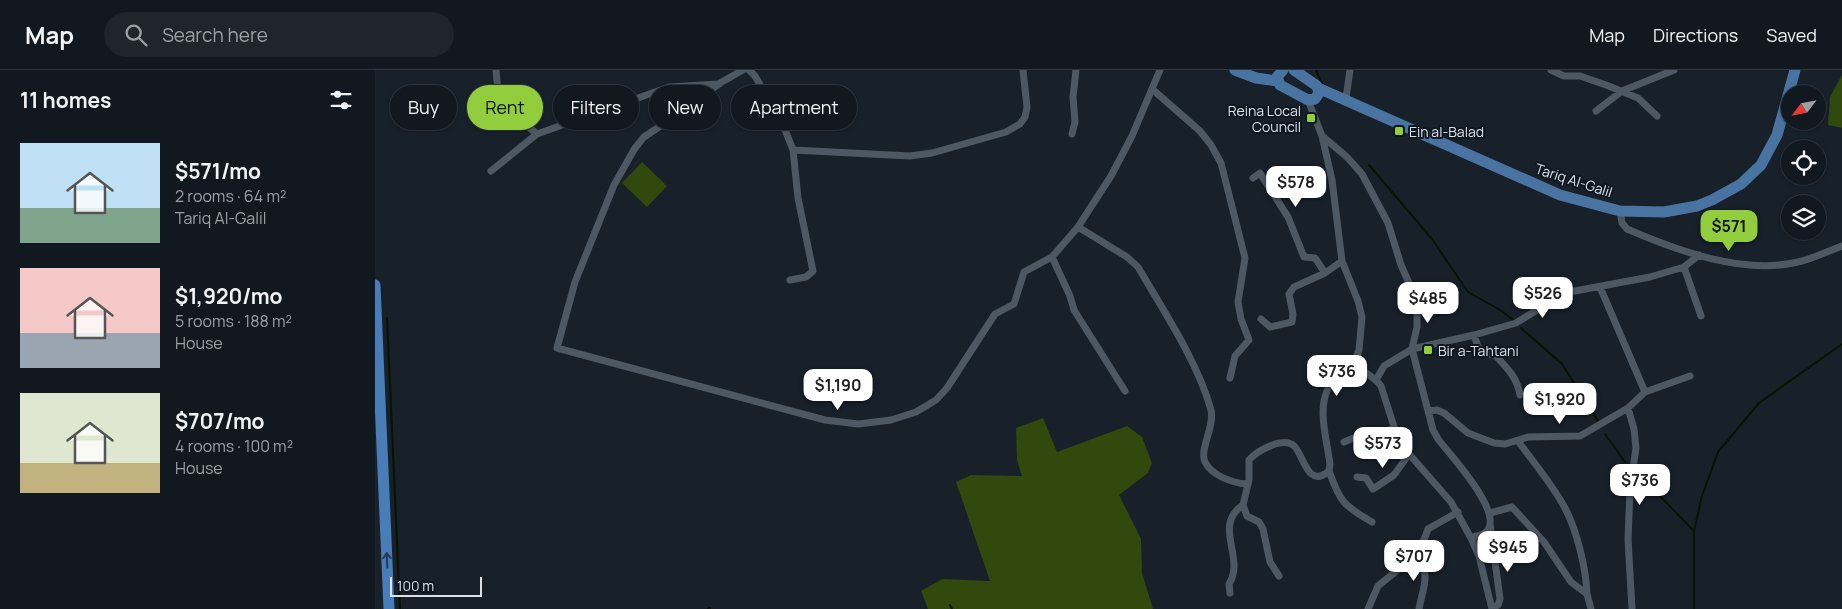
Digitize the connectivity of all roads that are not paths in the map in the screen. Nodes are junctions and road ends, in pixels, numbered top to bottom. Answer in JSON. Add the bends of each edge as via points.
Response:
{"nodes":[{"id":1,"x":496,"y":70,"type":"edge"},
{"id":2,"x":743,"y":70,"type":"edge"},
{"id":3,"x":749,"y":70,"type":"edge"},
{"id":4,"x":1023,"y":70,"type":"edge"},
{"id":5,"x":1076,"y":70,"type":"edge"},
{"id":6,"x":1160,"y":70,"type":"edge"},
{"id":7,"x":1235,"y":70,"type":"edge"},
{"id":8,"x":1247,"y":70,"type":"edge"},
{"id":9,"x":1294,"y":70,"type":"edge"},
{"id":10,"x":1551,"y":70,"type":"edge"},
{"id":11,"x":1674,"y":70,"type":"edge"},
{"id":12,"x":1795,"y":70,"type":"edge"},
{"id":13,"x":1350,"y":71,"type":"edge"},
{"id":14,"x":1280,"y":75,"type":"edge"},
{"id":15,"x":720,"y":84,"type":"junction"},
{"id":16,"x":1152,"y":89,"type":"junction"},
{"id":17,"x":1623,"y":92,"type":"junction"},
{"id":18,"x":1314,"y":95,"type":"junction"},
{"id":19,"x":1343,"y":98,"type":"junction"},
{"id":20,"x":1596,"y":111,"type":"dead end"},
{"id":21,"x":1657,"y":116,"type":"dead end"},
{"id":22,"x":537,"y":134,"type":"junction"},
{"id":23,"x":1072,"y":134,"type":"dead end"},
{"id":24,"x":1322,"y":136,"type":"junction"},
{"id":25,"x":793,"y":150,"type":"junction"},
{"id":26,"x":491,"y":171,"type":"dead end"},
{"id":27,"x":1253,"y":178,"type":"dead end"},
{"id":28,"x":1620,"y":211,"type":"junction"},
{"id":29,"x":1078,"y":227,"type":"junction"},
{"id":30,"x":1840,"y":247,"type":"edge"},
{"id":31,"x":1699,"y":255,"type":"junction"},
{"id":32,"x":1842,"y":255,"type":"edge"},
{"id":33,"x":1052,"y":256,"type":"junction"},
{"id":34,"x":1342,"y":261,"type":"junction"},
{"id":35,"x":1684,"y":267,"type":"junction"},
{"id":36,"x":1325,"y":273,"type":"junction"},
{"id":37,"x":790,"y":280,"type":"dead end"},
{"id":38,"x":375,"y":285,"type":"edge"},
{"id":39,"x":1600,"y":287,"type":"junction"},
{"id":40,"x":1701,"y":316,"type":"dead end"},
{"id":41,"x":1261,"y":319,"type":"dead end"},
{"id":42,"x":1474,"y":335,"type":"junction"},
{"id":43,"x":1412,"y":349,"type":"junction"},
{"id":44,"x":1355,"y":363,"type":"junction"},
{"id":45,"x":1690,"y":376,"type":"dead end"},
{"id":46,"x":1230,"y":378,"type":"dead end"},
{"id":47,"x":1377,"y":380,"type":"junction"},
{"id":48,"x":1125,"y":391,"type":"dead end"},
{"id":49,"x":1645,"y":392,"type":"junction"},
{"id":50,"x":1519,"y":395,"type":"dead end"},
{"id":51,"x":1628,"y":408,"type":"junction"},
{"id":52,"x":1429,"y":411,"type":"junction"},
{"id":53,"x":1394,"y":428,"type":"junction"},
{"id":54,"x":1518,"y":441,"type":"junction"},
{"id":55,"x":1344,"y":442,"type":"dead end"},
{"id":56,"x":1409,"y":454,"type":"junction"},
{"id":57,"x":1329,"y":471,"type":"junction"},
{"id":58,"x":1357,"y":477,"type":"dead end"},
{"id":59,"x":1247,"y":484,"type":"junction"},
{"id":60,"x":1243,"y":505,"type":"junction"},
{"id":61,"x":1458,"y":512,"type":"junction"},
{"id":62,"x":1490,"y":514,"type":"junction"},
{"id":63,"x":1372,"y":522,"type":"dead end"},
{"id":64,"x":1490,"y":524,"type":"junction"},
{"id":65,"x":1471,"y":538,"type":"junction"},
{"id":66,"x":1411,"y":552,"type":"junction"},
{"id":67,"x":1279,"y":576,"type":"dead end"},
{"id":68,"x":1230,"y":593,"type":"dead end"},
{"id":69,"x":1587,"y":594,"type":"junction"},
{"id":70,"x":389,"y":609,"type":"edge"},
{"id":71,"x":1368,"y":609,"type":"edge"},
{"id":72,"x":1419,"y":609,"type":"edge"},
{"id":73,"x":1492,"y":609,"type":"edge"},
{"id":74,"x":1591,"y":609,"type":"edge"},
{"id":75,"x":1632,"y":609,"type":"edge"}],
"edges":[{"from":1,"to":22,"type":"street","via":[[499,102]]},
{"from":2,"to":15,"type":"street"},
{"from":3,"to":25,"type":"street","via":[[782,122]]},
{"from":4,"to":25,"type":"street","via":[[1025,117],[1006,132],[910,156]]},
{"from":5,"to":23,"type":"street"},
{"from":6,"to":16,"type":"street"},
{"from":7,"to":14,"type":"main road","via":[[1256,78]]},
{"from":8,"to":14,"type":"main road","via":[[1256,74]]},
{"from":9,"to":18,"type":"main road"},
{"from":10,"to":17,"type":"street"},
{"from":11,"to":17,"type":"street"},
{"from":12,"to":28,"type":"main road","name":"Tariq Al-Galil","via":[[1770,151],[1746,180],[1729,192],[1697,206],[1665,212]]},
{"from":13,"to":19,"type":"street"},
{"from":14,"to":18,"type":"main road","via":[[1285,89]]},
{"from":15,"to":22,"type":"street","via":[[669,88]]},
{"from":15,"to":33,"type":"street","via":[[643,137],[635,148],[614,185],[575,282],[557,348],[825,420],[858,424],[891,420],[916,412],[936,400],[995,314],[1015,304],[1024,272]]},
{"from":16,"to":29,"type":"street","via":[[1111,176]]},
{"from":16,"to":46,"type":"street","via":[[1200,130],[1221,163],[1245,258],[1238,302],[1249,340],[1235,356]]},
{"from":17,"to":20,"type":"street"},
{"from":17,"to":21,"type":"street","via":[[1638,98]]},
{"from":18,"to":19,"type":"main road","name":"Tariq Al-Galil"},
{"from":18,"to":24,"type":"street"},
{"from":19,"to":28,"type":"main road","name":"Tariq Al-Galil","via":[[1560,195]]},
{"from":22,"to":26,"type":"street"},
{"from":24,"to":34,"type":"street","via":[[1332,180]]},
{"from":24,"to":43,"type":"street","via":[[1362,174],[1383,211],[1417,301],[1417,327]]},
{"from":25,"to":37,"type":"street","via":[[798,198],[813,271],[806,277]]},
{"from":27,"to":36,"type":"street","via":[[1260,173],[1288,217],[1304,256],[1315,258]]},
{"from":28,"to":31,"type":"street","via":[[1627,229]]},
{"from":29,"to":33,"type":"street"},
{"from":29,"to":59,"type":"street","via":[[1138,267],[1195,370],[1212,412],[1204,461],[1231,482]]},
{"from":30,"to":31,"type":"street","via":[[1799,262],[1780,265],[1736,264]]},
{"from":30,"to":32,"type":"street"},
{"from":31,"to":35,"type":"street"},
{"from":33,"to":48,"type":"street","via":[[1074,310]]},
{"from":34,"to":36,"type":"street"},
{"from":34,"to":44,"type":"street","via":[[1362,317]]},
{"from":35,"to":39,"type":"street"},
{"from":35,"to":40,"type":"street"},
{"from":36,"to":41,"type":"street","via":[[1294,287],[1289,294],[1293,314],[1291,322],[1270,327]]},
{"from":70,"to":38,"type":"highway","one_way":true},
{"from":39,"to":42,"type":"street","via":[[1564,294],[1516,323]]},
{"from":39,"to":49,"type":"street"},
{"from":42,"to":43,"type":"street"},
{"from":42,"to":50,"type":"street","via":[[1481,352],[1495,356],[1509,370],[1515,378]]},
{"from":43,"to":47,"type":"street","via":[[1384,366]]},
{"from":43,"to":52,"type":"street"},
{"from":44,"to":47,"type":"street"},
{"from":44,"to":57,"type":"street","via":[[1332,380],[1325,399],[1323,417]]},
{"from":45,"to":49,"type":"street"},
{"from":47,"to":53,"type":"street","via":[[1385,393]]},
{"from":49,"to":51,"type":"street"},
{"from":51,"to":54,"type":"street","via":[[1580,436],[1528,437]]},
{"from":51,"to":75,"type":"street","via":[[1636,448],[1628,539]]},
{"from":52,"to":54,"type":"street","via":[[1444,413],[1468,433],[1494,443]]},
{"from":52,"to":62,"type":"street","via":[[1438,439],[1483,498]]},
{"from":53,"to":55,"type":"street","via":[[1372,437],[1363,434]]},
{"from":53,"to":56,"type":"street"},
{"from":54,"to":69,"type":"street","via":[[1566,510],[1586,575]]},
{"from":56,"to":58,"type":"street","via":[[1394,475],[1373,489],[1366,478]]},
{"from":56,"to":61,"type":"street"},
{"from":57,"to":59,"type":"street","via":[[1313,475],[1305,468],[1294,445],[1281,443],[1261,450],[1249,460]]},
{"from":57,"to":63,"type":"street","via":[[1336,491],[1349,510]]},
{"from":59,"to":60,"type":"street"},
{"from":60,"to":67,"type":"street","via":[[1247,516],[1259,522],[1270,562]]},
{"from":60,"to":68,"type":"street","via":[[1237,509],[1228,532],[1235,568],[1235,576],[1229,584]]},
{"from":61,"to":65,"type":"street"},
{"from":61,"to":66,"type":"street","via":[[1428,529],[1424,540]]},
{"from":62,"to":64,"type":"street"},
{"from":62,"to":69,"type":"street","via":[[1511,507],[1544,542],[1571,582]]},
{"from":64,"to":65,"type":"street","via":[[1486,532]]},
{"from":64,"to":73,"type":"street","via":[[1500,599]]},
{"from":65,"to":73,"type":"street","via":[[1479,556]]},
{"from":66,"to":71,"type":"street","via":[[1400,568],[1378,586]]},
{"from":66,"to":72,"type":"street","via":[[1421,562],[1426,574]]},
{"from":69,"to":74,"type":"street"}]}
